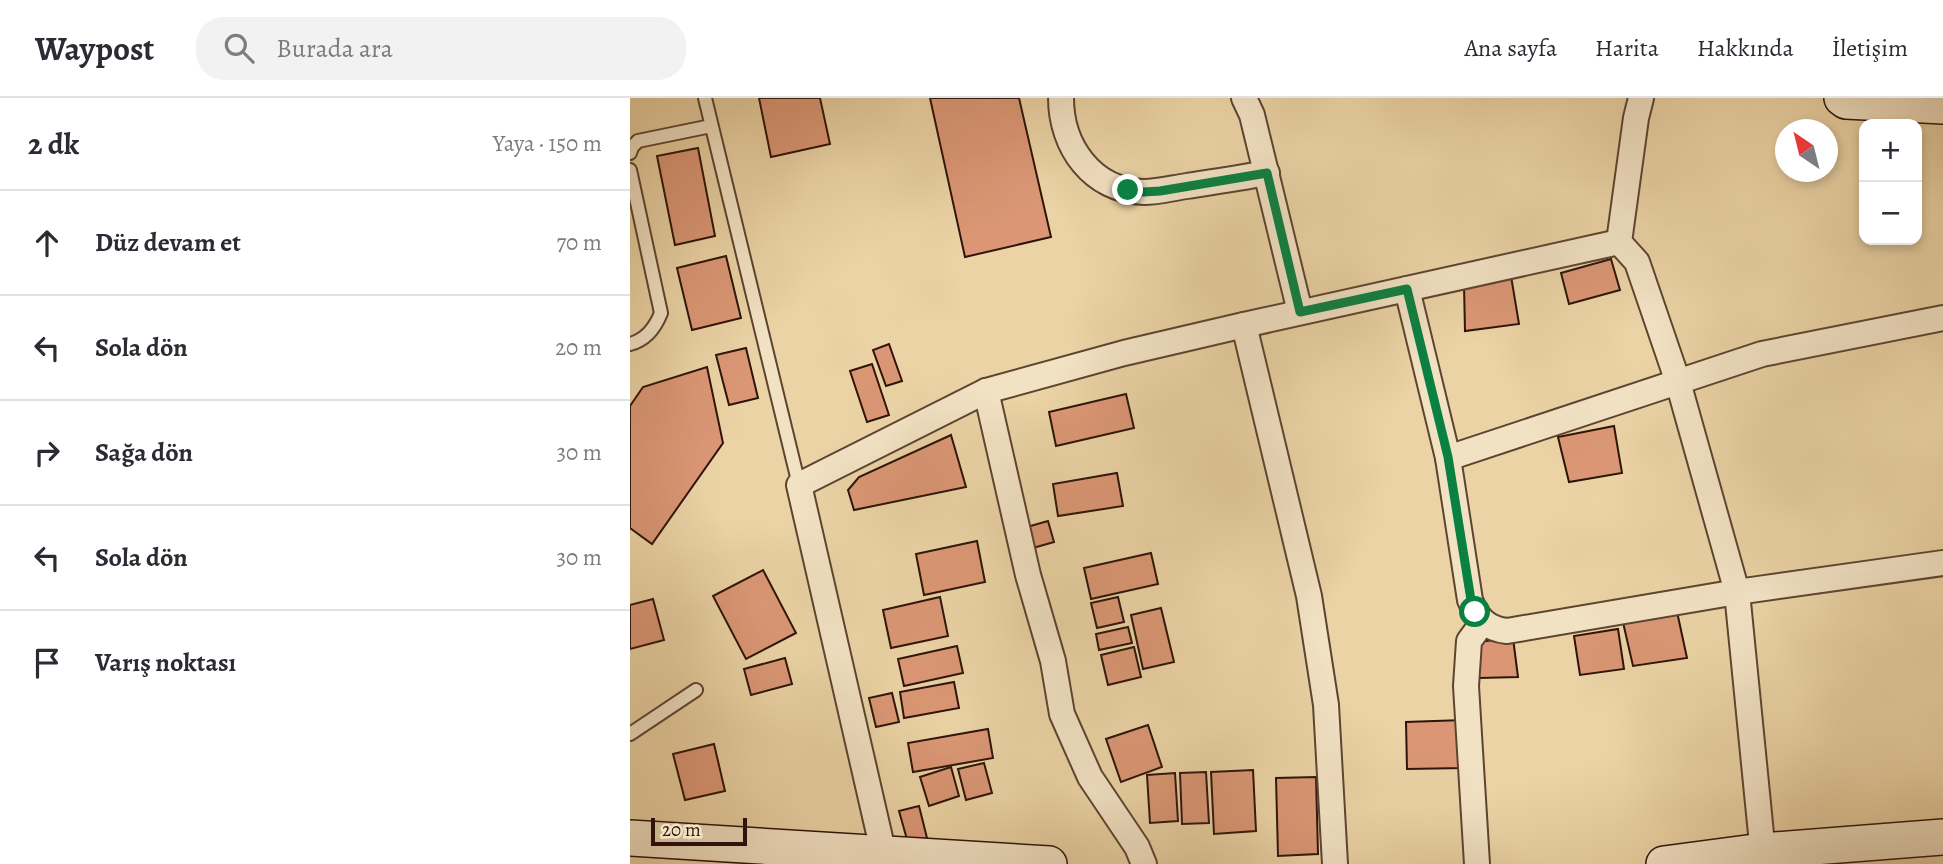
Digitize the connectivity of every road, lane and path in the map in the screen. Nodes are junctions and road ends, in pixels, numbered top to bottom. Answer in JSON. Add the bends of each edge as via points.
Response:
{"nodes":[{"id":1,"x":705,"y":98,"type":"edge"},
{"id":2,"x":1061,"y":98,"type":"edge"},
{"id":3,"x":1244,"y":98,"type":"edge"},
{"id":4,"x":1641,"y":98,"type":"edge"},
{"id":5,"x":1842,"y":98,"type":"edge"},
{"id":6,"x":1943,"y":106,"type":"edge"},
{"id":7,"x":711,"y":126,"type":"junction"},
{"id":8,"x":630,"y":153,"type":"edge"},
{"id":9,"x":630,"y":170,"type":"edge"},
{"id":10,"x":1267,"y":173,"type":"junction"},
{"id":11,"x":1619,"y":242,"type":"junction"},
{"id":12,"x":1407,"y":289,"type":"junction"},
{"id":13,"x":1300,"y":312,"type":"junction"},
{"id":14,"x":1943,"y":318,"type":"edge"},
{"id":15,"x":1244,"y":325,"type":"junction"},
{"id":16,"x":630,"y":344,"type":"edge"},
{"id":17,"x":1678,"y":382,"type":"junction"},
{"id":18,"x":986,"y":391,"type":"junction"},
{"id":19,"x":1448,"y":457,"type":"junction"},
{"id":20,"x":799,"y":485,"type":"junction"},
{"id":21,"x":1943,"y":563,"type":"edge"},
{"id":22,"x":1737,"y":592,"type":"junction"},
{"id":23,"x":1483,"y":622,"type":"junction"},
{"id":24,"x":696,"y":690,"type":"dead end"},
{"id":25,"x":630,"y":734,"type":"edge"},
{"id":26,"x":1943,"y":837,"type":"edge"},
{"id":27,"x":630,"y":838,"type":"edge"},
{"id":28,"x":1763,"y":858,"type":"edge"},
{"id":29,"x":885,"y":859,"type":"edge"},
{"id":30,"x":1049,"y":864,"type":"edge"},
{"id":31,"x":1144,"y":864,"type":"edge"},
{"id":32,"x":1335,"y":864,"type":"edge"},
{"id":33,"x":1477,"y":864,"type":"edge"},
{"id":34,"x":1664,"y":864,"type":"edge"}],
"edges":[{"from":1,"to":7,"type":"lane"},
{"from":2,"to":10,"type":"street","via":[[1067,139],[1075,153],[1091,172],[1112,184],[1144,192]]},
{"from":3,"to":10,"type":"street"},
{"from":4,"to":11,"type":"street"},
{"from":5,"to":6,"type":"street"},
{"from":7,"to":8,"type":"lane","via":[[638,141]]},
{"from":7,"to":20,"type":"lane"},
{"from":9,"to":16,"type":"lane","via":[[661,313],[647,336]]},
{"from":10,"to":13,"type":"street"},
{"from":11,"to":12,"type":"street"},
{"from":11,"to":17,"type":"street","via":[[1637,261]]},
{"from":12,"to":13,"type":"street"},
{"from":12,"to":19,"type":"street"},
{"from":13,"to":15,"type":"street"},
{"from":14,"to":17,"type":"street","via":[[1762,354]]},
{"from":15,"to":18,"type":"street"},
{"from":15,"to":32,"type":"street","via":[[1309,596],[1326,705]]},
{"from":17,"to":19,"type":"street"},
{"from":17,"to":22,"type":"street"},
{"from":18,"to":20,"type":"street"},
{"from":18,"to":31,"type":"street","via":[[1062,714],[1090,777]]},
{"from":19,"to":23,"type":"street","via":[[1471,600]]},
{"from":20,"to":29,"type":"street"},
{"from":21,"to":22,"type":"street"},
{"from":22,"to":23,"type":"street","via":[[1507,631]]},
{"from":22,"to":28,"type":"street"},
{"from":23,"to":33,"type":"street","via":[[1469,640],[1466,686]]},
{"from":24,"to":25,"type":"lane"},
{"from":26,"to":28,"type":"street"},
{"from":27,"to":29,"type":"street"},
{"from":28,"to":34,"type":"street"},
{"from":29,"to":30,"type":"street"}]}
